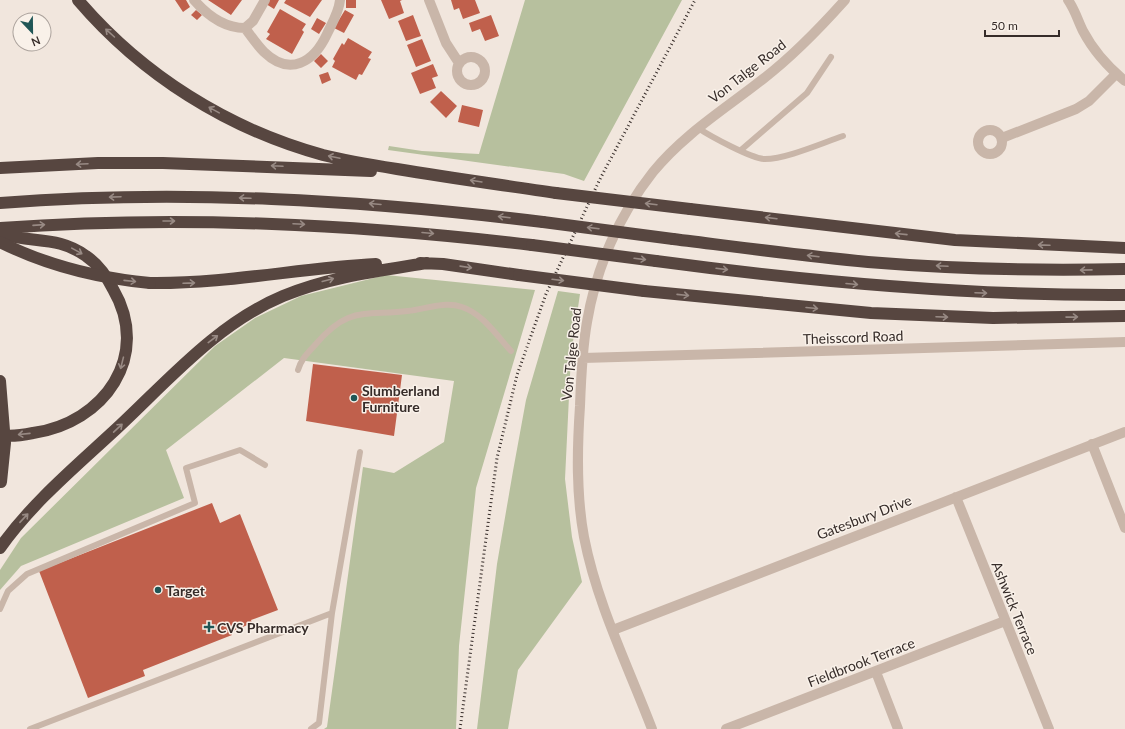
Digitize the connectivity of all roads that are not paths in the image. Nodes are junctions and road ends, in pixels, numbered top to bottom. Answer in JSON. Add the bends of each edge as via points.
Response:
{"nodes":[{"id":1,"x":78,"y":0,"type":"edge"},
{"id":2,"x":194,"y":0,"type":"edge"},
{"id":3,"x":265,"y":0,"type":"edge"},
{"id":4,"x":340,"y":0,"type":"edge"},
{"id":5,"x":429,"y":0,"type":"edge"},
{"id":6,"x":845,"y":0,"type":"edge"},
{"id":7,"x":1068,"y":0,"type":"edge"},
{"id":8,"x":244,"y":28,"type":"junction"},
{"id":9,"x":831,"y":57,"type":"dead end"},
{"id":10,"x":459,"y":63,"type":"dead end"},
{"id":11,"x":1116,"y":74,"type":"junction"},
{"id":12,"x":1125,"y":81,"type":"edge"},
{"id":13,"x":698,"y":128,"type":"junction"},
{"id":14,"x":843,"y":136,"type":"dead end"},
{"id":15,"x":1002,"y":138,"type":"dead end"},
{"id":16,"x":741,"y":150,"type":"junction"},
{"id":17,"x":0,"y":168,"type":"edge"},
{"id":18,"x":414,"y":172,"type":"junction"},
{"id":19,"x":0,"y":203,"type":"edge"},
{"id":20,"x":0,"y":228,"type":"edge"},
{"id":21,"x":0,"y":233,"type":"edge"},
{"id":22,"x":0,"y":242,"type":"edge"},
{"id":23,"x":1125,"y":248,"type":"edge"},
{"id":24,"x":427,"y":263,"type":"junction"},
{"id":25,"x":1125,"y":269,"type":"edge"},
{"id":26,"x":1125,"y":295,"type":"edge"},
{"id":27,"x":1125,"y":316,"type":"edge"},
{"id":28,"x":1125,"y":342,"type":"edge"},
{"id":29,"x":512,"y":351,"type":"dead end"},
{"id":30,"x":583,"y":358,"type":"junction"},
{"id":31,"x":298,"y":370,"type":"dead end"},
{"id":32,"x":0,"y":381,"type":"edge"},
{"id":33,"x":1125,"y":432,"type":"edge"},
{"id":34,"x":0,"y":435,"type":"edge"},
{"id":35,"x":1092,"y":444,"type":"junction"},
{"id":36,"x":360,"y":452,"type":"dead end"},
{"id":37,"x":265,"y":465,"type":"dead end"},
{"id":38,"x":0,"y":483,"type":"edge"},
{"id":39,"x":956,"y":497,"type":"junction"},
{"id":40,"x":1125,"y":528,"type":"edge"},
{"id":41,"x":0,"y":548,"type":"edge"},
{"id":42,"x":0,"y":608,"type":"edge"},
{"id":43,"x":332,"y":613,"type":"junction"},
{"id":44,"x":1005,"y":621,"type":"junction"},
{"id":45,"x":613,"y":630,"type":"junction"},
{"id":46,"x":876,"y":672,"type":"junction"},
{"id":47,"x":30,"y":729,"type":"edge"},
{"id":48,"x":311,"y":729,"type":"edge"},
{"id":49,"x":652,"y":729,"type":"edge"},
{"id":50,"x":726,"y":729,"type":"edge"},
{"id":51,"x":898,"y":729,"type":"edge"},
{"id":52,"x":1049,"y":729,"type":"edge"}],
"edges":[{"from":18,"to":1,"type":"highway","one_way":true,"via":[[323,155],[230,120],[181,92],[144,64],[94,19]]},
{"from":2,"to":8,"type":"street","via":[[213,18],[233,28]]},
{"from":3,"to":8,"type":"street","via":[[253,21]]},
{"from":4,"to":8,"type":"street","via":[[322,44],[305,62],[295,64],[275,60],[264,53]]},
{"from":5,"to":10,"type":"street","via":[[446,43]]},
{"from":6,"to":13,"type":"street","name":"Von Talge Road","via":[[786,60]]},
{"from":7,"to":11,"type":"street","via":[[1093,46]]},
{"from":9,"to":16,"type":"lane","via":[[807,93]]},
{"from":11,"to":12,"type":"street"},
{"from":11,"to":15,"type":"street","via":[[1089,101],[1076,109]]},
{"from":13,"to":16,"type":"lane","via":[[716,140]]},
{"from":13,"to":30,"type":"street","name":"Von Talge Road","via":[[653,172],[620,222],[595,287],[586,323]]},
{"from":14,"to":16,"type":"lane","via":[[778,158],[764,159]]},
{"from":18,"to":17,"type":"highway","one_way":true,"via":[[163,163]]},
{"from":23,"to":18,"type":"highway","one_way":true,"bridge":true,"via":[[955,240],[556,193]]},
{"from":25,"to":19,"type":"highway","one_way":true,"bridge":true,"via":[[1034,270],[912,265],[815,256],[394,206],[239,197],[124,197]]},
{"from":20,"to":26,"type":"highway","one_way":true,"bridge":true,"via":[[117,222],[271,223],[380,229],[812,280],[921,290],[1030,295]]},
{"from":21,"to":34,"type":"highway","one_way":true,"via":[[16,238],[37,238],[64,244],[87,257],[106,276],[118,298],[126,321],[127,346],[115,381],[108,393],[92,409],[71,423],[46,431]]},
{"from":22,"to":24,"type":"highway","one_way":true,"bridge":true,"via":[[73,271],[150,283],[201,283],[350,265]]},
{"from":24,"to":27,"type":"highway","one_way":true,"bridge":true,"via":[[644,291],[797,307],[916,315],[1032,318]]},
{"from":41,"to":24,"type":"highway","one_way":true,"via":[[11,532],[42,499],[207,344],[241,318],[282,296],[325,280]]},
{"from":28,"to":30,"type":"street","name":"Theisscord Road"},
{"from":29,"to":31,"type":"lane","via":[[480,317],[463,307],[448,304],[342,319],[325,333],[300,362]]},
{"from":30,"to":45,"type":"street","name":"Von Talge Road","via":[[578,433],[579,498],[589,556]]},
{"from":32,"to":38,"type":"highway","bridge":true,"via":[[5,443]]},
{"from":33,"to":35,"type":"street","name":"Gatesbury Drive"},
{"from":35,"to":39,"type":"street","name":"Gatesbury Drive"},
{"from":35,"to":40,"type":"street"},
{"from":36,"to":43,"type":"lane"},
{"from":37,"to":42,"type":"lane","via":[[240,450],[186,468],[195,503],[27,574],[8,591]]},
{"from":39,"to":44,"type":"street","name":"Ashwick Terrace"},
{"from":39,"to":45,"type":"street","name":"Gatesbury Drive"},
{"from":43,"to":47,"type":"lane"},
{"from":43,"to":48,"type":"lane","via":[[319,724]]},
{"from":44,"to":46,"type":"street","name":"Fieldbrook Terrace"},
{"from":44,"to":52,"type":"street","name":"Ashwick Terrace"},
{"from":45,"to":49,"type":"street","name":"Von Talge Road"},
{"from":46,"to":50,"type":"street","name":"Fieldbrook Terrace"},
{"from":46,"to":51,"type":"street"}]}
